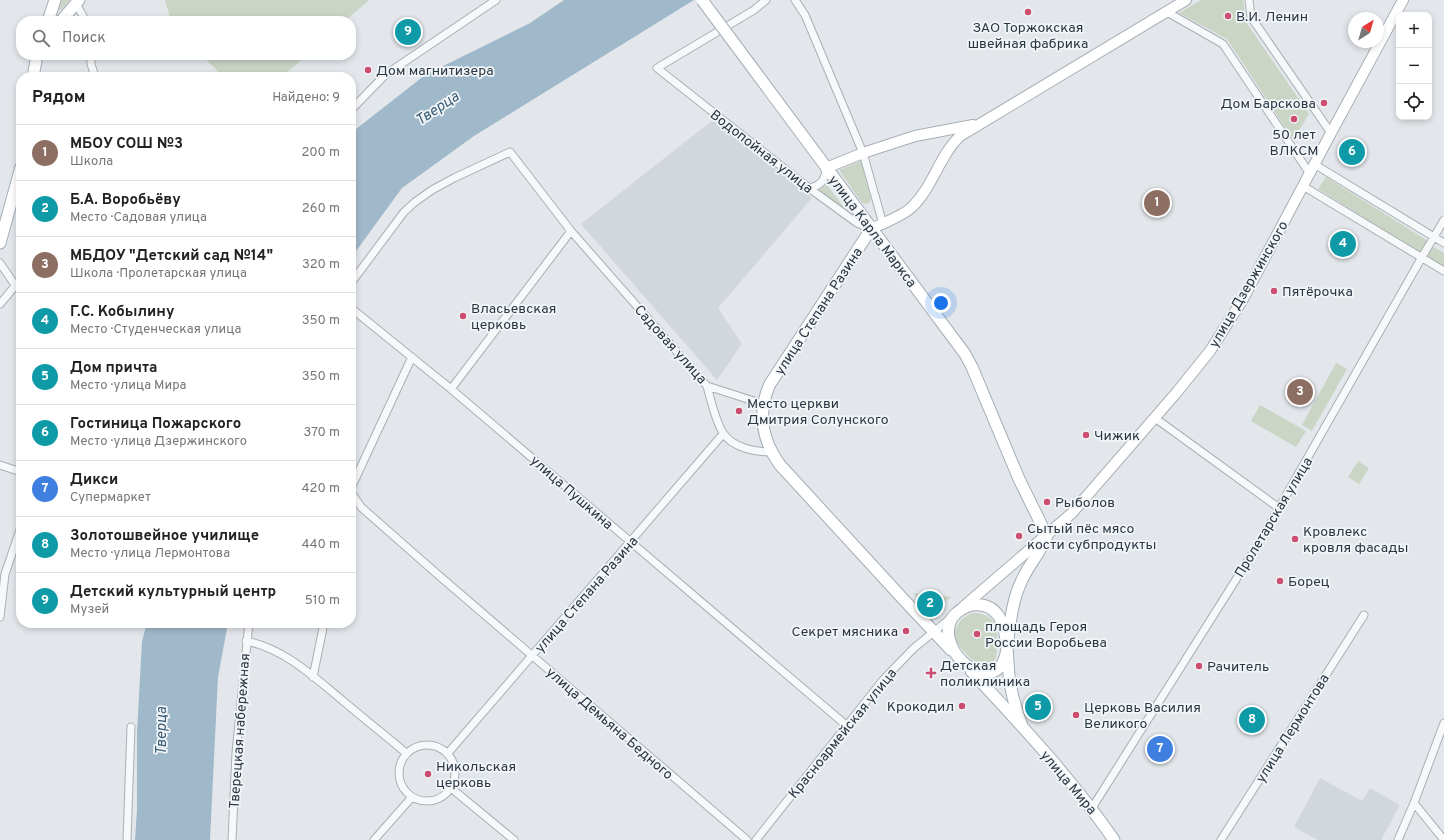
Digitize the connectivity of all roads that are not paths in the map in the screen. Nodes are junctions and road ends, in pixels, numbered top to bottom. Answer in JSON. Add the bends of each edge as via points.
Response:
{"nodes":[{"id":1,"x":54,"y":0,"type":"edge"},
{"id":2,"x":496,"y":0,"type":"edge"},
{"id":3,"x":702,"y":0,"type":"edge"},
{"id":4,"x":766,"y":0,"type":"edge"},
{"id":5,"x":795,"y":0,"type":"edge"},
{"id":6,"x":1186,"y":0,"type":"edge"},
{"id":7,"x":1249,"y":0,"type":"edge"},
{"id":8,"x":1403,"y":0,"type":"edge"},
{"id":9,"x":77,"y":2,"type":"edge"},
{"id":10,"x":1167,"y":12,"type":"junction"},
{"id":11,"x":49,"y":16,"type":"edge"},
{"id":12,"x":65,"y":16,"type":"edge"},
{"id":13,"x":83,"y":16,"type":"edge"},
{"id":14,"x":36,"y":60,"type":"edge"},
{"id":15,"x":91,"y":60,"type":"edge"},
{"id":16,"x":33,"y":72,"type":"edge"},
{"id":17,"x":93,"y":72,"type":"edge"},
{"id":18,"x":356,"y":105,"type":"edge"},
{"id":19,"x":979,"y":124,"type":"junction"},
{"id":20,"x":1331,"y":133,"type":"junction"},
{"id":21,"x":864,"y":153,"type":"junction"},
{"id":22,"x":1314,"y":164,"type":"junction"},
{"id":23,"x":826,"y":168,"type":"junction"},
{"id":24,"x":1310,"y":174,"type":"junction"},
{"id":25,"x":16,"y":185,"type":"edge"},
{"id":26,"x":1303,"y":186,"type":"junction"},
{"id":27,"x":810,"y":188,"type":"junction"},
{"id":28,"x":1444,"y":220,"type":"edge"},
{"id":29,"x":883,"y":224,"type":"junction"},
{"id":30,"x":872,"y":229,"type":"junction"},
{"id":31,"x":571,"y":231,"type":"junction"},
{"id":32,"x":1434,"y":237,"type":"junction"},
{"id":33,"x":0,"y":243,"type":"edge"},
{"id":34,"x":1444,"y":243,"type":"edge"},
{"id":35,"x":1422,"y":257,"type":"junction"},
{"id":36,"x":0,"y":263,"type":"edge"},
{"id":37,"x":1444,"y":271,"type":"edge"},
{"id":38,"x":356,"y":276,"type":"edge"},
{"id":39,"x":15,"y":285,"type":"joint"},
{"id":40,"x":0,"y":304,"type":"edge"},
{"id":41,"x":356,"y":312,"type":"edge"},
{"id":42,"x":412,"y":357,"type":"junction"},
{"id":43,"x":707,"y":386,"type":"junction"},
{"id":44,"x":451,"y":389,"type":"junction"},
{"id":45,"x":763,"y":404,"type":"junction"},
{"id":46,"x":1155,"y":418,"type":"junction"},
{"id":47,"x":723,"y":434,"type":"junction"},
{"id":48,"x":771,"y":452,"type":"junction"},
{"id":49,"x":0,"y":465,"type":"edge"},
{"id":50,"x":16,"y":470,"type":"edge"},
{"id":51,"x":356,"y":477,"type":"edge"},
{"id":52,"x":356,"y":500,"type":"edge"},
{"id":53,"x":1279,"y":508,"type":"junction"},
{"id":54,"x":1047,"y":536,"type":"junction"},
{"id":55,"x":16,"y":540,"type":"edge"},
{"id":56,"x":631,"y":542,"type":"junction"},
{"id":57,"x":3,"y":574,"type":"edge"},
{"id":58,"x":959,"y":611,"type":"junction"},
{"id":59,"x":1364,"y":615,"type":"dead end"},
{"id":60,"x":0,"y":617,"type":"edge"},
{"id":61,"x":248,"y":628,"type":"edge"},
{"id":62,"x":323,"y":628,"type":"edge"},
{"id":63,"x":933,"y":631,"type":"junction"},
{"id":64,"x":246,"y":641,"type":"junction"},
{"id":65,"x":1007,"y":647,"type":"junction"},
{"id":66,"x":533,"y":656,"type":"junction"},
{"id":67,"x":960,"y":659,"type":"junction"},
{"id":68,"x":313,"y":677,"type":"junction"},
{"id":69,"x":1444,"y":723,"type":"edge"},
{"id":70,"x":846,"y":725,"type":"junction"},
{"id":71,"x":1022,"y":726,"type":"junction"},
{"id":72,"x":131,"y":727,"type":"dead end"},
{"id":73,"x":406,"y":753,"type":"junction"},
{"id":74,"x":448,"y":753,"type":"junction"},
{"id":75,"x":451,"y":788,"type":"junction"},
{"id":76,"x":412,"y":797,"type":"junction"},
{"id":77,"x":1414,"y":803,"type":"junction"},
{"id":78,"x":1092,"y":808,"type":"junction"},
{"id":79,"x":127,"y":840,"type":"edge"},
{"id":80,"x":232,"y":840,"type":"edge"},
{"id":81,"x":374,"y":840,"type":"edge"},
{"id":82,"x":514,"y":840,"type":"edge"},
{"id":83,"x":747,"y":840,"type":"edge"},
{"id":84,"x":756,"y":840,"type":"edge"},
{"id":85,"x":1114,"y":840,"type":"edge"},
{"id":86,"x":1221,"y":840,"type":"edge"},
{"id":87,"x":1398,"y":840,"type":"edge"},
{"id":88,"x":1444,"y":840,"type":"edge"}],
"edges":[{"from":1,"to":11,"type":"main road"},
{"from":2,"to":18,"type":"street","via":[[386,75]]},
{"from":3,"to":23,"type":"main road","name":"улица Карла Маркса","bridge":true},
{"from":4,"to":27,"type":"street","name":"Водопойная улица","via":[[754,10],[657,68]]},
{"from":5,"to":21,"type":"street","name":"улица Карла Маркса","via":[[805,15]]},
{"from":6,"to":10,"type":"main road"},
{"from":7,"to":20,"type":"street","via":[[1251,17]]},
{"from":8,"to":20,"type":"main road","name":"улица Дзержинского"},
{"from":9,"to":12,"type":"main road"},
{"from":9,"to":13,"type":"street"},
{"from":10,"to":19,"type":"main road"},
{"from":10,"to":24,"type":"street","via":[[1223,44]]},
{"from":14,"to":16,"type":"main road"},
{"from":15,"to":17,"type":"street"},
{"from":19,"to":21,"type":"main road","via":[[915,136]]},
{"from":19,"to":29,"type":"main road","via":[[960,136],[947,150],[927,190],[912,208]]},
{"from":20,"to":22,"type":"main road","name":"улица Дзержинского"},
{"from":21,"to":23,"type":"main road"},
{"from":21,"to":29,"type":"street","name":"улица Карла Маркса"},
{"from":22,"to":24,"type":"main road","name":"улица Дзержинского"},
{"from":22,"to":32,"type":"street"},
{"from":23,"to":27,"type":"street","via":[[822,182]]},
{"from":23,"to":30,"type":"main road","name":"улица Карла Маркса"},
{"from":24,"to":26,"type":"main road","name":"улица Дзержинского"},
{"from":25,"to":33,"type":"main road"},
{"from":26,"to":35,"type":"street"},
{"from":26,"to":46,"type":"main road","name":"улица Дзержинского","via":[[1224,331],[1202,362]]},
{"from":27,"to":30,"type":"street","name":"Водопойная улица","via":[[857,223]]},
{"from":28,"to":32,"type":"street","name":"Пролетарская улица"},
{"from":29,"to":30,"type":"main road"},
{"from":30,"to":45,"type":"main road","name":"улица Степана Разина","via":[[774,378]]},
{"from":30,"to":54,"type":"main road","name":"улица Карла Маркса","via":[[968,358]]},
{"from":31,"to":38,"type":"street","name":"Садовая улица","via":[[510,152],[454,178],[415,202],[404,212]]},
{"from":31,"to":43,"type":"street","name":"Садовая улица"},
{"from":31,"to":44,"type":"street"},
{"from":32,"to":34,"type":"street"},
{"from":32,"to":35,"type":"street","name":"Пролетарская улица"},
{"from":35,"to":37,"type":"street"},
{"from":35,"to":53,"type":"street","name":"Пролетарская улица"},
{"from":36,"to":39,"type":"street"},
{"from":39,"to":40,"type":"street"},
{"from":41,"to":42,"type":"street","name":"улица Пушкина"},
{"from":42,"to":44,"type":"street","name":"улица Пушкина"},
{"from":42,"to":51,"type":"street"},
{"from":43,"to":45,"type":"street","name":"Садовая улица"},
{"from":43,"to":47,"type":"street"},
{"from":44,"to":56,"type":"street","name":"улица Пушкина"},
{"from":45,"to":48,"type":"main road","via":[[763,425]]},
{"from":46,"to":53,"type":"street"},
{"from":46,"to":54,"type":"main road","name":"улица Дзержинского","via":[[1072,513]]},
{"from":47,"to":48,"type":"street","via":[[735,444],[748,449]]},
{"from":47,"to":56,"type":"street","name":"улица Степана Разина"},
{"from":48,"to":63,"type":"main road","via":[[785,471]]},
{"from":49,"to":50,"type":"street"},
{"from":52,"to":66,"type":"street","name":"улица Демьяна Бедного","via":[[361,507]]},
{"from":53,"to":78,"type":"street","name":"Пролетарская улица"},
{"from":54,"to":58,"type":"main road","name":"улица Дзержинского"},
{"from":54,"to":65,"type":"main road","via":[[1019,587],[1013,606]]},
{"from":55,"to":57,"type":"street"},
{"from":56,"to":66,"type":"street","name":"улица Степана Разина"},
{"from":56,"to":70,"type":"street","name":"улица Пушкина"},
{"from":57,"to":60,"type":"street"},
{"from":58,"to":63,"type":"street","name":"Красноармейская улица"},
{"from":58,"to":65,"type":"main road","via":[[979,605],[994,612],[1003,623]]},
{"from":58,"to":67,"type":"main road","via":[[951,621],[948,633]]},
{"from":59,"to":86,"type":"street","name":"улица Лермонтова"},
{"from":61,"to":64,"type":"street","name":"Тверецкая набережная"},
{"from":62,"to":68,"type":"street"},
{"from":63,"to":67,"type":"main road"},
{"from":63,"to":70,"type":"street","name":"Красноармейская улица","via":[[883,680]]},
{"from":64,"to":68,"type":"street","via":[[260,643],[276,650]]},
{"from":64,"to":80,"type":"street","name":"Тверецкая набережная","via":[[236,753]]},
{"from":65,"to":67,"type":"main road","via":[[1002,665],[990,673],[980,673]]},
{"from":65,"to":71,"type":"main road","name":"улица Мира","via":[[1010,683]]},
{"from":66,"to":74,"type":"street","name":"улица Степана Разина"},
{"from":66,"to":83,"type":"street","name":"улица Демьяна Бедного"},
{"from":67,"to":71,"type":"main road","name":"улица Мира"},
{"from":68,"to":73,"type":"street"},
{"from":69,"to":77,"type":"street"},
{"from":70,"to":84,"type":"street","name":"Красноармейская улица"},
{"from":71,"to":78,"type":"main road","name":"улица Мира"},
{"from":72,"to":79,"type":"street"},
{"from":73,"to":74,"type":"street","via":[[419,745],[427,744],[442,748]]},
{"from":73,"to":76,"type":"street","via":[[401,760],[398,776],[405,792]]},
{"from":74,"to":75,"type":"street","via":[[455,766]]},
{"from":75,"to":76,"type":"street","via":[[434,801]]},
{"from":75,"to":82,"type":"street"},
{"from":76,"to":81,"type":"street"},
{"from":77,"to":87,"type":"street"},
{"from":77,"to":88,"type":"street"},
{"from":78,"to":85,"type":"main road","name":"улица Мира"}]}
